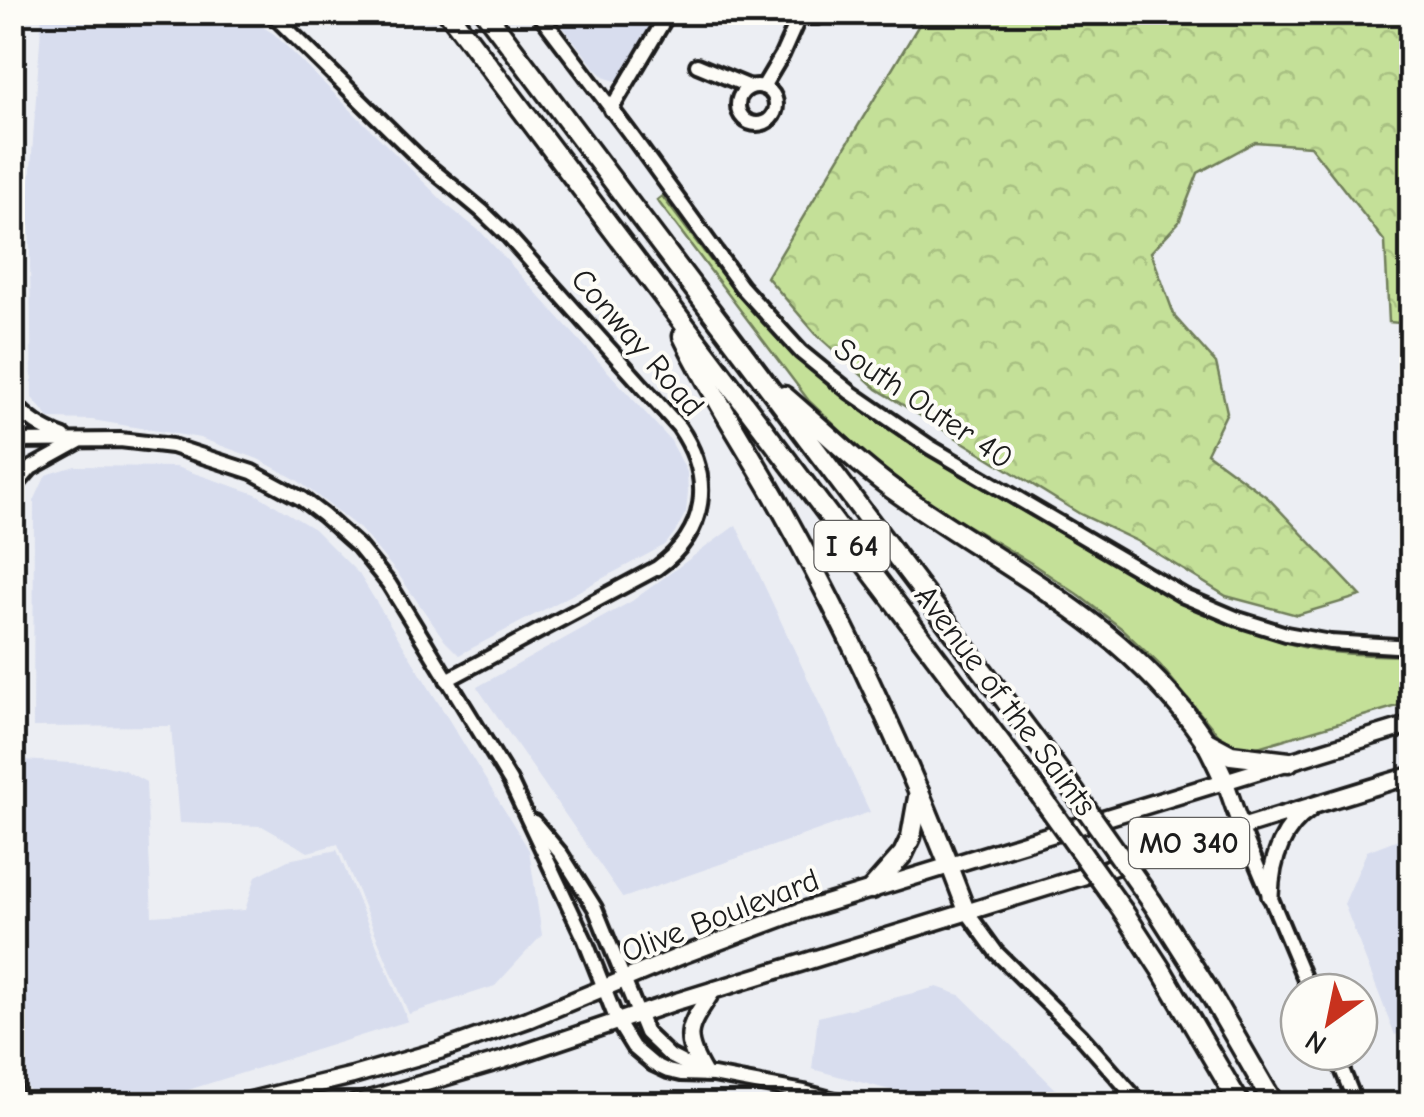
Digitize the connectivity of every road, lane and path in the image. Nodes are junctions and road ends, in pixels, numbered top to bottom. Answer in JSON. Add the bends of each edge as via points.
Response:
{"nodes":[{"id":1,"x":270,"y":12,"type":"edge"},
{"id":2,"x":448,"y":12,"type":"edge"},
{"id":3,"x":485,"y":12,"type":"edge"},
{"id":4,"x":538,"y":12,"type":"edge"},
{"id":5,"x":668,"y":12,"type":"edge"},
{"id":6,"x":829,"y":12,"type":"edge"},
{"id":7,"x":792,"y":14,"type":"edge"},
{"id":8,"x":697,"y":66,"type":"dead end"},
{"id":9,"x":611,"y":110,"type":"junction"},
{"id":10,"x":666,"y":300,"type":"junction"},
{"id":11,"x":758,"y":372,"type":"junction"},
{"id":12,"x":12,"y":401,"type":"edge"},
{"id":13,"x":79,"y":440,"type":"junction"},
{"id":14,"x":12,"y":441,"type":"edge"},
{"id":15,"x":12,"y":490,"type":"edge"},
{"id":16,"x":1412,"y":647,"type":"edge"},
{"id":17,"x":447,"y":680,"type":"junction"},
{"id":18,"x":1412,"y":724,"type":"edge"},
{"id":19,"x":1205,"y":741,"type":"junction"},
{"id":20,"x":1289,"y":762,"type":"junction"},
{"id":21,"x":1412,"y":775,"type":"edge"},
{"id":22,"x":1224,"y":780,"type":"junction"},
{"id":23,"x":919,"y":791,"type":"junction"},
{"id":24,"x":1317,"y":804,"type":"junction"},
{"id":25,"x":524,"y":810,"type":"junction"},
{"id":26,"x":1241,"y":827,"type":"junction"},
{"id":27,"x":948,"y":865,"type":"junction"},
{"id":28,"x":872,"y":889,"type":"junction"},
{"id":29,"x":1270,"y":896,"type":"junction"},
{"id":30,"x":967,"y":912,"type":"junction"},
{"id":31,"x":1302,"y":972,"type":"edge"},
{"id":32,"x":624,"y":980,"type":"junction"},
{"id":33,"x":604,"y":989,"type":"junction"},
{"id":34,"x":713,"y":990,"type":"junction"},
{"id":35,"x":637,"y":1014,"type":"junction"},
{"id":36,"x":617,"y":1020,"type":"junction"},
{"id":37,"x":12,"y":1024,"type":"edge"},
{"id":38,"x":1343,"y":1072,"type":"edge"},
{"id":39,"x":704,"y":1073,"type":"junction"},
{"id":40,"x":17,"y":1102,"type":"edge"},
{"id":41,"x":236,"y":1104,"type":"edge"},
{"id":42,"x":354,"y":1104,"type":"edge"},
{"id":43,"x":850,"y":1104,"type":"edge"},
{"id":44,"x":1141,"y":1104,"type":"edge"},
{"id":45,"x":1240,"y":1104,"type":"edge"},
{"id":46,"x":1274,"y":1104,"type":"edge"},
{"id":47,"x":1356,"y":1104,"type":"edge"}],
"edges":[{"from":1,"to":17,"type":"street","name":"Conway Road","via":[[508,237],[678,427],[701,473],[697,517],[674,556]]},
{"from":2,"to":10,"type":"highway","name":"Avenue of the Saints","number":"I 64"},
{"from":3,"to":11,"type":"highway","name":"Avenue of the Saints","number":"I 64"},
{"from":4,"to":9,"type":"street","name":"South Outer 40"},
{"from":5,"to":9,"type":"street"},
{"from":6,"to":7,"type":"street"},
{"from":7,"to":8,"type":"street","via":[[782,55],[756,87]]},
{"from":9,"to":16,"type":"street","name":"South Outer 40","via":[[741,286],[802,352],[930,446],[1184,596],[1286,634]]},
{"from":10,"to":23,"type":"highway","via":[[856,650]]},
{"from":10,"to":45,"type":"highway","name":"Avenue of the Saints","number":"I 64","bridge":true,"via":[[1123,911]]},
{"from":11,"to":19,"type":"highway","via":[[871,473],[1118,642]]},
{"from":11,"to":46,"type":"highway","name":"Avenue of the Saints","number":"I 64","bridge":true,"via":[[1068,782],[1152,902]]},
{"from":12,"to":13,"type":"street","via":[[43,430]]},
{"from":13,"to":14,"type":"street"},
{"from":13,"to":15,"type":"street","via":[[31,468]]},
{"from":13,"to":17,"type":"street","via":[[172,446],[252,472],[302,499],[375,566]]},
{"from":17,"to":25,"type":"street"},
{"from":18,"to":20,"type":"main road","number":"MO 340"},
{"from":19,"to":20,"type":"highway","via":[[1231,755]]},
{"from":19,"to":22,"type":"highway"},
{"from":20,"to":22,"type":"main road","number":"MO 340"},
{"from":21,"to":24,"type":"main road","number":"MO 340"},
{"from":22,"to":26,"type":"main road"},
{"from":22,"to":27,"type":"main road","name":"Olive Boulevard","number":"MO 340"},
{"from":23,"to":27,"type":"highway"},
{"from":23,"to":28,"type":"highway","via":[[903,854]]},
{"from":24,"to":26,"type":"main road","number":"MO 340"},
{"from":24,"to":29,"type":"main road","via":[[1280,845]]},
{"from":25,"to":32,"type":"street","via":[[585,889]]},
{"from":25,"to":33,"type":"street"},
{"from":26,"to":29,"type":"street"},
{"from":26,"to":30,"type":"main road","number":"MO 340"},
{"from":27,"to":28,"type":"main road","name":"Olive Boulevard","number":"MO 340"},
{"from":27,"to":30,"type":"main road"},
{"from":28,"to":32,"type":"main road","name":"Olive Boulevard","number":"MO 340"},
{"from":29,"to":31,"type":"street"},
{"from":30,"to":34,"type":"main road","name":"Olive Boulevard","number":"MO 340"},
{"from":30,"to":44,"type":"street","via":[[996,952]]},
{"from":32,"to":33,"type":"main road","name":"Olive Boulevard","number":"MO 340"},
{"from":32,"to":35,"type":"street"},
{"from":33,"to":36,"type":"street"},
{"from":33,"to":41,"type":"main road","name":"Olive Boulevard","number":"MO 340","via":[[441,1050]]},
{"from":34,"to":35,"type":"main road","name":"Olive Boulevard","number":"MO 340"},
{"from":34,"to":39,"type":"main road","via":[[688,1039]]},
{"from":35,"to":36,"type":"main road","name":"Olive Boulevard","number":"MO 340"},
{"from":35,"to":39,"type":"street","via":[[661,1050]]},
{"from":36,"to":39,"type":"street","via":[[653,1064]]},
{"from":36,"to":42,"type":"main road","name":"Olive Boulevard","number":"MO 340"},
{"from":37,"to":40,"type":"street"},
{"from":38,"to":47,"type":"street"},
{"from":39,"to":43,"type":"street"}]}
